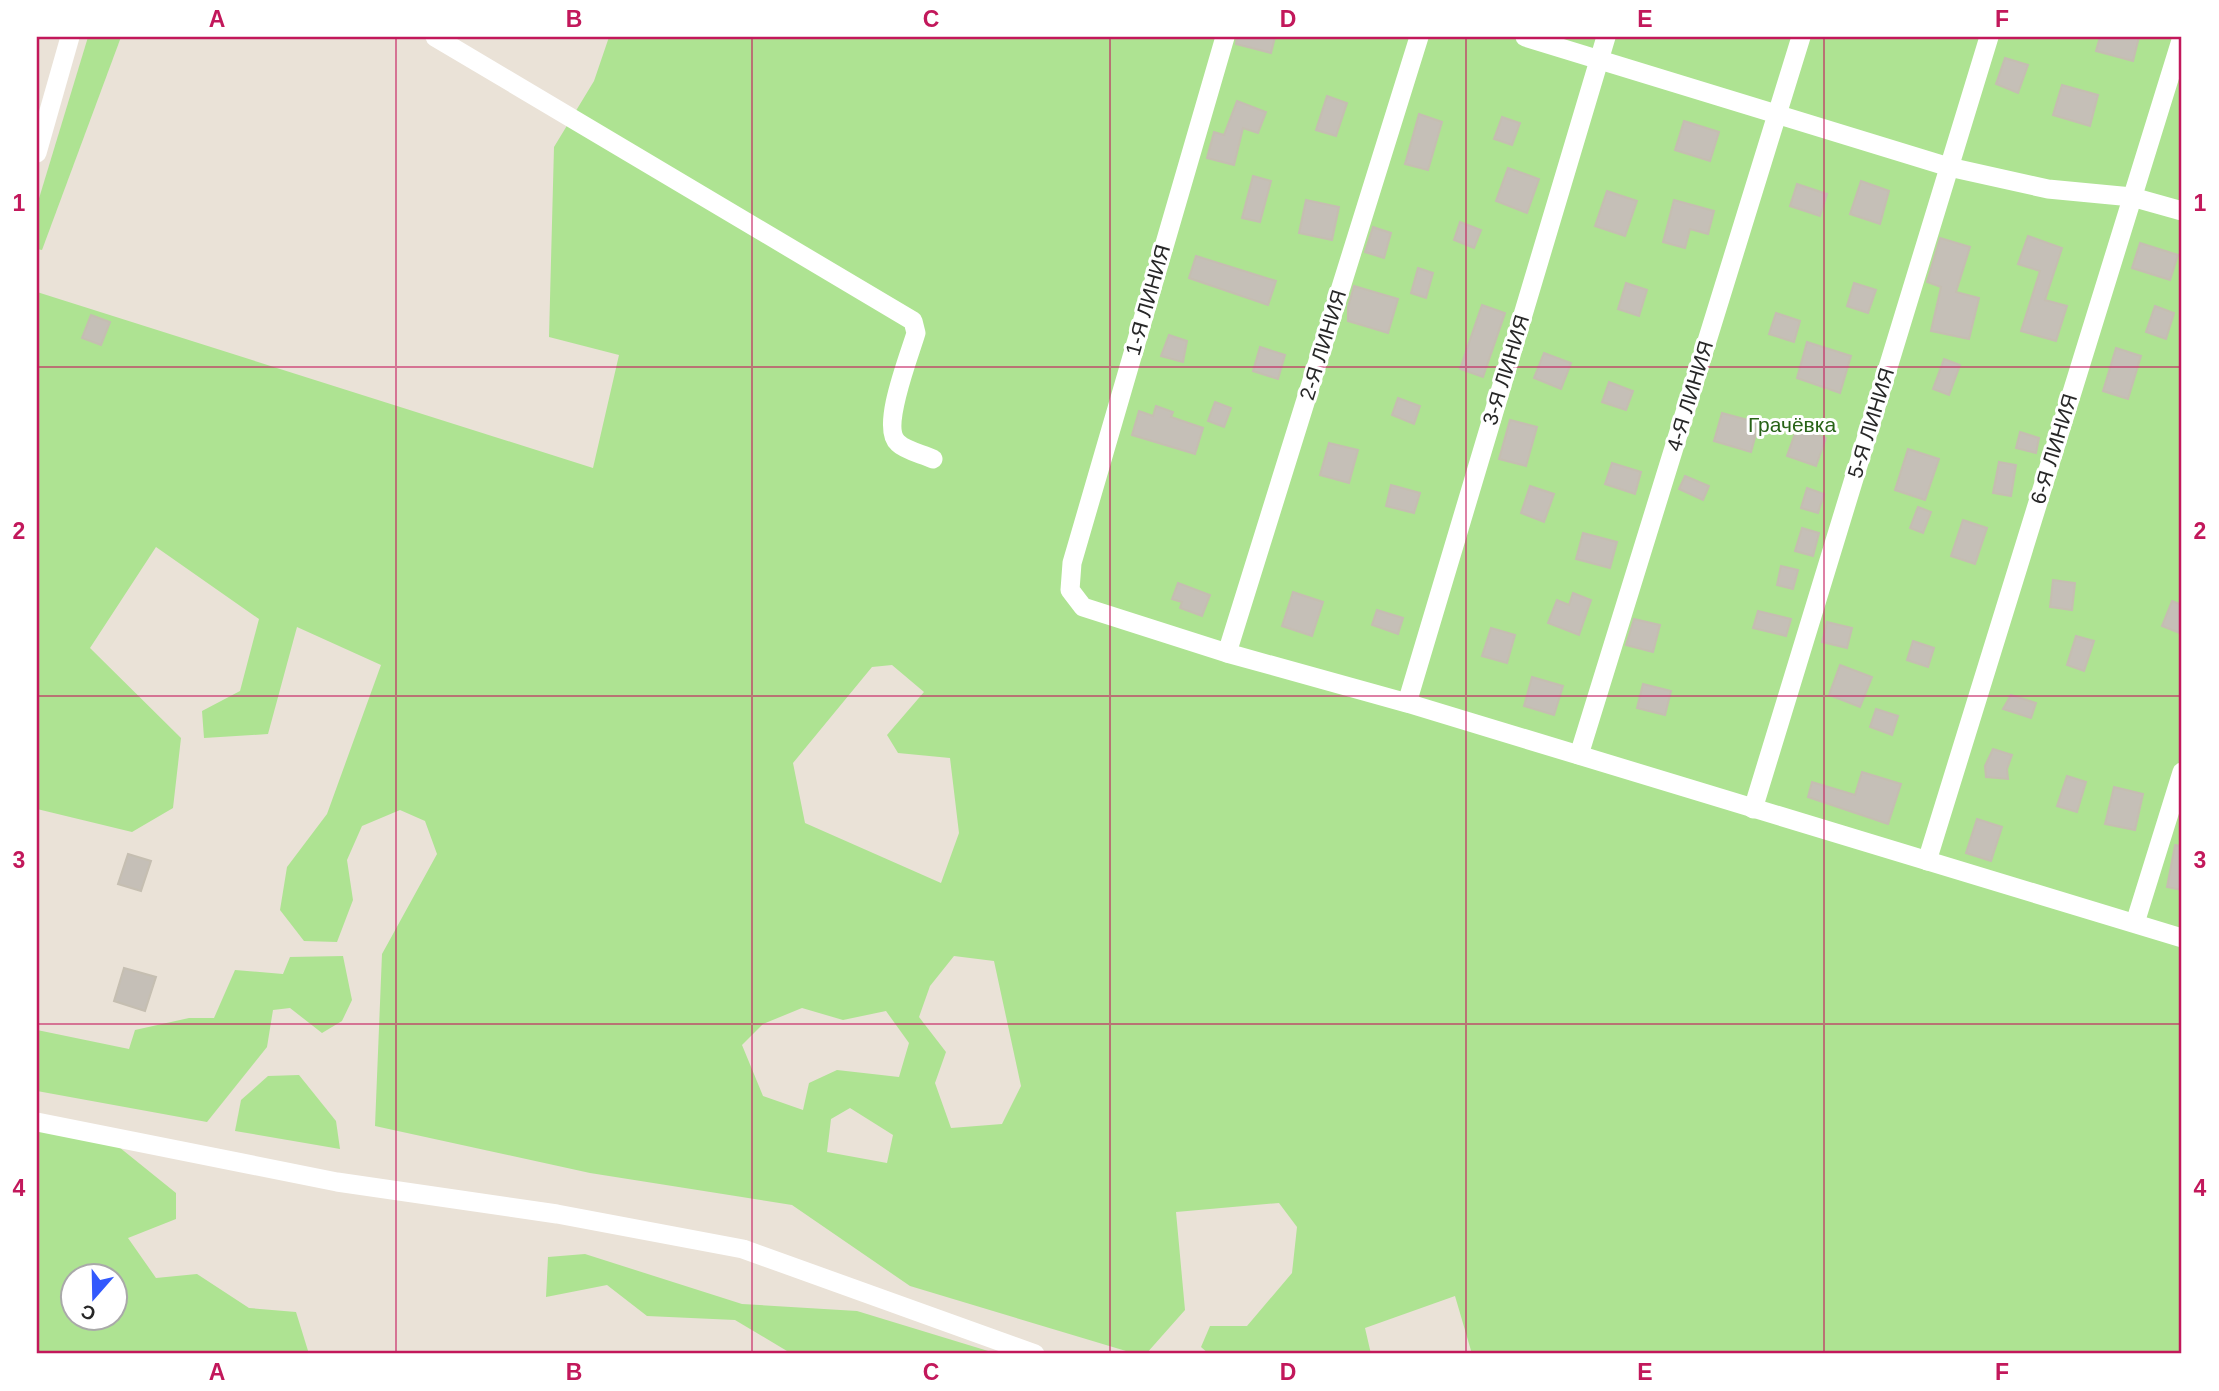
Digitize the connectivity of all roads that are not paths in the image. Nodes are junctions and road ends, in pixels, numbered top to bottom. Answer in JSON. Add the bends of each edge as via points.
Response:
{"nodes":[{"id":1,"x":70,"y":37,"type":"edge"},
{"id":2,"x":435,"y":37,"type":"edge"},
{"id":3,"x":1225,"y":37,"type":"edge"},
{"id":4,"x":1419,"y":37,"type":"edge"},
{"id":5,"x":1525,"y":37,"type":"edge"},
{"id":6,"x":1606,"y":37,"type":"edge"},
{"id":7,"x":1801,"y":37,"type":"edge"},
{"id":8,"x":1989,"y":37,"type":"edge"},
{"id":9,"x":2182,"y":37,"type":"edge"},
{"id":10,"x":1599,"y":60,"type":"junction"},
{"id":11,"x":1777,"y":113,"type":"junction"},
{"id":12,"x":37,"y":153,"type":"edge"},
{"id":13,"x":1949,"y":167,"type":"junction"},
{"id":14,"x":2132,"y":197,"type":"junction"},
{"id":15,"x":2182,"y":211,"type":"edge"},
{"id":16,"x":933,"y":459,"type":"dead end"},
{"id":17,"x":1227,"y":653,"type":"junction"},
{"id":18,"x":1407,"y":703,"type":"junction"},
{"id":19,"x":1579,"y":755,"type":"junction"},
{"id":20,"x":2182,"y":772,"type":"edge"},
{"id":21,"x":1753,"y":809,"type":"junction"},
{"id":22,"x":1927,"y":861,"type":"junction"},
{"id":23,"x":2135,"y":923,"type":"junction"},
{"id":24,"x":2182,"y":938,"type":"edge"},
{"id":25,"x":37,"y":1122,"type":"edge"},
{"id":26,"x":1035,"y":1354,"type":"edge"}],
"edges":[{"from":1,"to":12,"type":"street"},
{"from":2,"to":16,"type":"street","via":[[913,321],[916,333],[891,433],[898,443]]},
{"from":3,"to":17,"type":"street","name":"1-Я ЛИНИЯ","via":[[1072,563],[1070,590],[1083,607]]},
{"from":4,"to":17,"type":"street","name":"2-Я ЛИНИЯ"},
{"from":5,"to":10,"type":"street"},
{"from":6,"to":10,"type":"street","name":"3-Я ЛИНИЯ"},
{"from":7,"to":11,"type":"street","name":"4-Я ЛИНИЯ"},
{"from":8,"to":13,"type":"street","name":"5-Я ЛИНИЯ"},
{"from":9,"to":14,"type":"street","name":"6-Я ЛИНИЯ"},
{"from":10,"to":11,"type":"street"},
{"from":10,"to":18,"type":"street","name":"3-Я ЛИНИЯ"},
{"from":11,"to":13,"type":"street"},
{"from":11,"to":19,"type":"street","name":"4-Я ЛИНИЯ"},
{"from":13,"to":14,"type":"street","via":[[2048,189]]},
{"from":13,"to":21,"type":"street","name":"5-Я ЛИНИЯ"},
{"from":14,"to":15,"type":"street"},
{"from":14,"to":22,"type":"street","name":"6-Я ЛИНИЯ"},
{"from":17,"to":18,"type":"street"},
{"from":18,"to":19,"type":"street"},
{"from":19,"to":21,"type":"street"},
{"from":20,"to":23,"type":"street"},
{"from":21,"to":22,"type":"street"},
{"from":22,"to":23,"type":"street"},
{"from":23,"to":24,"type":"street"},
{"from":25,"to":26,"type":"street","via":[[337,1182],[557,1214],[743,1249]]}]}
